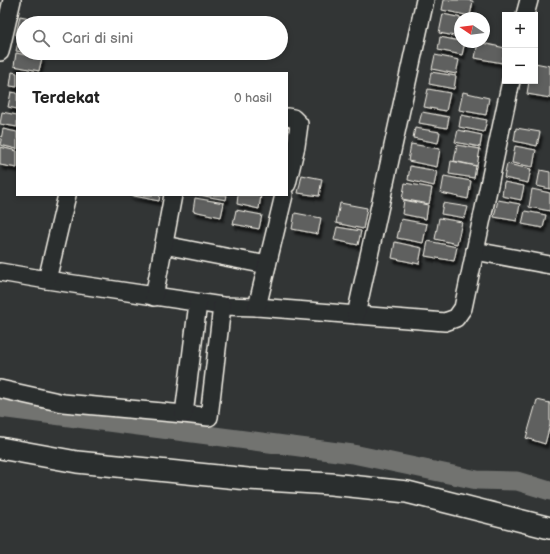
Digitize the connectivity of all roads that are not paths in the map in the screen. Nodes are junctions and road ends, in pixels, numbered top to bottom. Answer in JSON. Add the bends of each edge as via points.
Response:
{"nodes":[{"id":1,"x":12,"y":0,"type":"edge"},
{"id":2,"x":425,"y":0,"type":"edge"},
{"id":3,"x":528,"y":0,"type":"edge"},
{"id":4,"x":526,"y":12,"type":"edge"},
{"id":5,"x":0,"y":52,"type":"edge"},
{"id":6,"x":510,"y":84,"type":"edge"},
{"id":7,"x":288,"y":117,"type":"edge"},
{"id":8,"x":288,"y":180,"type":"edge"},
{"id":9,"x":67,"y":196,"type":"edge"},
{"id":10,"x":173,"y":196,"type":"edge"},
{"id":11,"x":284,"y":196,"type":"edge"},
{"id":12,"x":164,"y":245,"type":"junction"},
{"id":13,"x":475,"y":251,"type":"junction"},
{"id":14,"x":267,"y":265,"type":"junction"},
{"id":15,"x":550,"y":265,"type":"edge"},
{"id":16,"x":0,"y":272,"type":"edge"},
{"id":17,"x":47,"y":280,"type":"junction"},
{"id":18,"x":154,"y":297,"type":"junction"},
{"id":19,"x":198,"y":303,"type":"junction"},
{"id":20,"x":222,"y":306,"type":"junction"},
{"id":21,"x":257,"y":307,"type":"junction"},
{"id":22,"x":356,"y":315,"type":"junction"},
{"id":23,"x":0,"y":388,"type":"edge"},
{"id":24,"x":184,"y":414,"type":"junction"},
{"id":25,"x":0,"y":448,"type":"edge"},
{"id":26,"x":550,"y":528,"type":"edge"}],
"edges":[{"from":1,"to":5,"type":"street"},
{"from":2,"to":22,"type":"street"},
{"from":3,"to":4,"type":"street"},
{"from":6,"to":13,"type":"street"},
{"from":7,"to":8,"type":"street","via":[[299,124]]},
{"from":9,"to":17,"type":"street"},
{"from":10,"to":12,"type":"street"},
{"from":11,"to":14,"type":"street"},
{"from":12,"to":14,"type":"street"},
{"from":12,"to":18,"type":"street"},
{"from":13,"to":15,"type":"street"},
{"from":13,"to":22,"type":"street","via":[[463,308],[456,318],[445,322]]},
{"from":14,"to":21,"type":"street"},
{"from":16,"to":17,"type":"street"},
{"from":17,"to":18,"type":"street"},
{"from":18,"to":19,"type":"street"},
{"from":19,"to":20,"type":"street"},
{"from":19,"to":24,"type":"street"},
{"from":20,"to":21,"type":"street"},
{"from":20,"to":24,"type":"street","via":[[209,417]]},
{"from":21,"to":22,"type":"street"},
{"from":23,"to":24,"type":"street","via":[[63,402]]},
{"from":25,"to":26,"type":"street","via":[[77,462],[407,492]]}]}
